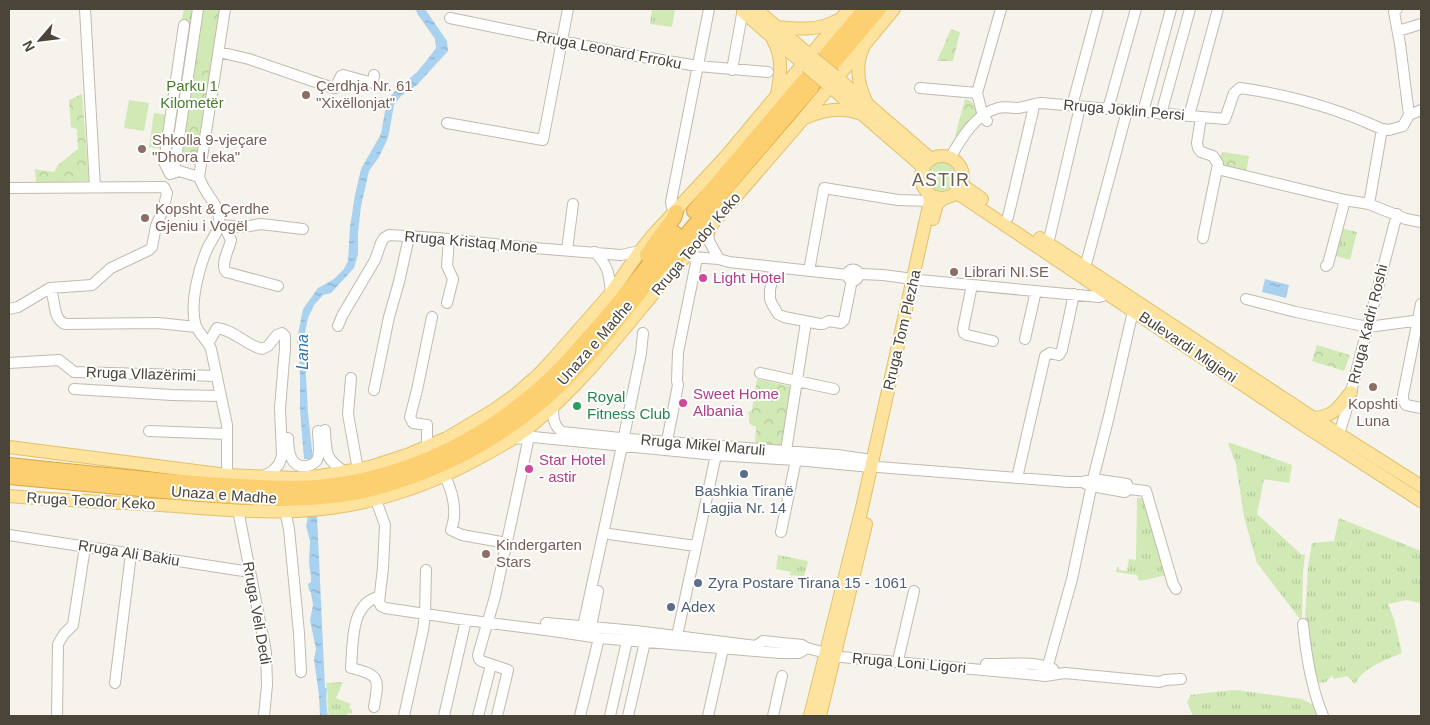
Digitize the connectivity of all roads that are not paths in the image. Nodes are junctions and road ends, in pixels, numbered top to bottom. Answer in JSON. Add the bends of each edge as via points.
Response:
{"nodes":[{"id":1,"x":85,"y":9,"type":"edge"},
{"id":2,"x":198,"y":9,"type":"edge"},
{"id":3,"x":225,"y":9,"type":"edge"},
{"id":4,"x":568,"y":9,"type":"edge"},
{"id":5,"x":709,"y":9,"type":"edge"},
{"id":6,"x":756,"y":9,"type":"edge"},
{"id":7,"x":865,"y":9,"type":"edge"},
{"id":8,"x":880,"y":9,"type":"edge"},
{"id":9,"x":894,"y":9,"type":"edge"},
{"id":10,"x":1000,"y":9,"type":"edge"},
{"id":11,"x":1098,"y":9,"type":"edge"},
{"id":12,"x":1136,"y":9,"type":"edge"},
{"id":13,"x":1171,"y":9,"type":"edge"},
{"id":14,"x":1190,"y":9,"type":"edge"},
{"id":15,"x":1218,"y":9,"type":"edge"},
{"id":16,"x":1397,"y":9,"type":"edge"},
{"id":17,"x":743,"y":10,"type":"edge"},
{"id":18,"x":844,"y":12,"type":"edge"},
{"id":19,"x":450,"y":18,"type":"dead end"},
{"id":20,"x":1421,"y":24,"type":"edge"},
{"id":21,"x":184,"y":25,"type":"dead end"},
{"id":22,"x":774,"y":31,"type":"junction"},
{"id":23,"x":1398,"y":31,"type":"junction"},
{"id":24,"x":562,"y":42,"type":"junction"},
{"id":25,"x":866,"y":42,"type":"junction"},
{"id":26,"x":219,"y":52,"type":"junction"},
{"id":27,"x":698,"y":66,"type":"junction"},
{"id":28,"x":808,"y":68,"type":"junction"},
{"id":29,"x":732,"y":70,"type":"junction"},
{"id":30,"x":768,"y":72,"type":"dead end"},
{"id":31,"x":374,"y":76,"type":"dead end"},
{"id":32,"x":832,"y":81,"type":"junction"},
{"id":33,"x":920,"y":88,"type":"dead end"},
{"id":34,"x":977,"y":93,"type":"junction"},
{"id":35,"x":776,"y":95,"type":"junction"},
{"id":36,"x":1033,"y":105,"type":"junction"},
{"id":37,"x":1076,"y":107,"type":"junction"},
{"id":38,"x":1108,"y":109,"type":"junction"},
{"id":39,"x":865,"y":110,"type":"junction"},
{"id":40,"x":1421,"y":110,"type":"edge"},
{"id":41,"x":1127,"y":111,"type":"junction"},
{"id":42,"x":1143,"y":112,"type":"junction"},
{"id":43,"x":1161,"y":114,"type":"junction"},
{"id":44,"x":1408,"y":115,"type":"junction"},
{"id":45,"x":1189,"y":116,"type":"junction"},
{"id":46,"x":1201,"y":117,"type":"junction"},
{"id":47,"x":985,"y":118,"type":"junction"},
{"id":48,"x":804,"y":119,"type":"junction"},
{"id":49,"x":447,"y":123,"type":"dead end"},
{"id":50,"x":1382,"y":129,"type":"junction"},
{"id":51,"x":953,"y":160,"type":"junction"},
{"id":52,"x":927,"y":163,"type":"junction"},
{"id":53,"x":1217,"y":170,"type":"junction"},
{"id":54,"x":172,"y":173,"type":"junction"},
{"id":55,"x":199,"y":177,"type":"junction"},
{"id":56,"x":95,"y":187,"type":"junction"},
{"id":57,"x":164,"y":187,"type":"junction"},
{"id":58,"x":9,"y":188,"type":"edge"},
{"id":59,"x":953,"y":192,"type":"junction"},
{"id":60,"x":929,"y":197,"type":"junction"},
{"id":61,"x":1345,"y":200,"type":"junction"},
{"id":62,"x":573,"y":204,"type":"dead end"},
{"id":63,"x":1369,"y":204,"type":"junction"},
{"id":64,"x":676,"y":212,"type":"junction"},
{"id":65,"x":1397,"y":214,"type":"junction"},
{"id":66,"x":1008,"y":217,"type":"junction"},
{"id":67,"x":1421,"y":222,"type":"edge"},
{"id":68,"x":222,"y":225,"type":"junction"},
{"id":69,"x":303,"y":229,"type":"dead end"},
{"id":70,"x":708,"y":230,"type":"junction"},
{"id":71,"x":409,"y":236,"type":"junction"},
{"id":72,"x":1203,"y":238,"type":"dead end"},
{"id":73,"x":449,"y":239,"type":"junction"},
{"id":74,"x":1048,"y":244,"type":"junction"},
{"id":75,"x":567,"y":250,"type":"junction"},
{"id":76,"x":640,"y":251,"type":"junction"},
{"id":77,"x":595,"y":252,"type":"junction"},
{"id":78,"x":692,"y":257,"type":"junction"},
{"id":79,"x":719,"y":258,"type":"junction"},
{"id":80,"x":1326,"y":266,"type":"dead end"},
{"id":81,"x":775,"y":267,"type":"junction"},
{"id":82,"x":1086,"y":268,"type":"junction"},
{"id":83,"x":809,"y":271,"type":"junction"},
{"id":84,"x":862,"y":274,"type":"dead end"},
{"id":85,"x":916,"y":279,"type":"junction"},
{"id":86,"x":972,"y":285,"type":"junction"},
{"id":87,"x":278,"y":286,"type":"dead end"},
{"id":88,"x":50,"y":288,"type":"junction"},
{"id":89,"x":1036,"y":291,"type":"junction"},
{"id":90,"x":610,"y":293,"type":"junction"},
{"id":91,"x":1074,"y":294,"type":"junction"},
{"id":92,"x":1108,"y":294,"type":"junction"},
{"id":93,"x":1246,"y":299,"type":"dead end"},
{"id":94,"x":447,"y":303,"type":"dead end"},
{"id":95,"x":1421,"y":304,"type":"edge"},
{"id":96,"x":9,"y":309,"type":"edge"},
{"id":97,"x":1133,"y":311,"type":"junction"},
{"id":98,"x":432,"y":317,"type":"dead end"},
{"id":99,"x":612,"y":318,"type":"junction"},
{"id":100,"x":1420,"y":320,"type":"edge"},
{"id":101,"x":806,"y":322,"type":"junction"},
{"id":102,"x":338,"y":326,"type":"dead end"},
{"id":103,"x":196,"y":327,"type":"junction"},
{"id":104,"x":1368,"y":327,"type":"junction"},
{"id":105,"x":643,"y":333,"type":"dead end"},
{"id":106,"x":1025,"y":339,"type":"dead end"},
{"id":107,"x":993,"y":341,"type":"dead end"},
{"id":108,"x":208,"y":342,"type":"junction"},
{"id":109,"x":9,"y":363,"type":"edge"},
{"id":110,"x":760,"y":373,"type":"dead end"},
{"id":111,"x":217,"y":376,"type":"junction"},
{"id":112,"x":351,"y":378,"type":"dead end"},
{"id":113,"x":797,"y":381,"type":"junction"},
{"id":114,"x":74,"y":389,"type":"dead end"},
{"id":115,"x":834,"y":389,"type":"dead end"},
{"id":116,"x":374,"y":390,"type":"dead end"},
{"id":117,"x":1351,"y":392,"type":"junction"},
{"id":118,"x":221,"y":396,"type":"junction"},
{"id":119,"x":553,"y":406,"type":"junction"},
{"id":120,"x":280,"y":408,"type":"junction"},
{"id":121,"x":1421,"y":408,"type":"edge"},
{"id":122,"x":1313,"y":418,"type":"junction"},
{"id":123,"x":148,"y":431,"type":"dead end"},
{"id":124,"x":227,"y":434,"type":"junction"},
{"id":125,"x":528,"y":436,"type":"junction"},
{"id":126,"x":513,"y":438,"type":"junction"},
{"id":127,"x":1337,"y":440,"type":"junction"},
{"id":128,"x":667,"y":441,"type":"junction"},
{"id":129,"x":626,"y":443,"type":"junction"},
{"id":130,"x":9,"y":447,"type":"edge"},
{"id":131,"x":428,"y":447,"type":"junction"},
{"id":132,"x":786,"y":451,"type":"junction"},
{"id":133,"x":716,"y":455,"type":"junction"},
{"id":134,"x":797,"y":456,"type":"junction"},
{"id":135,"x":875,"y":464,"type":"junction"},
{"id":136,"x":9,"y":465,"type":"edge"},
{"id":137,"x":358,"y":470,"type":"junction"},
{"id":138,"x":345,"y":472,"type":"junction"},
{"id":139,"x":228,"y":475,"type":"junction"},
{"id":140,"x":9,"y":476,"type":"edge"},
{"id":141,"x":263,"y":476,"type":"junction"},
{"id":142,"x":445,"y":476,"type":"junction"},
{"id":143,"x":1016,"y":478,"type":"junction"},
{"id":144,"x":9,"y":482,"type":"edge"},
{"id":145,"x":80,"y":483,"type":"junction"},
{"id":146,"x":1089,"y":483,"type":"junction"},
{"id":147,"x":1421,"y":486,"type":"edge"},
{"id":148,"x":321,"y":492,"type":"junction"},
{"id":149,"x":9,"y":496,"type":"edge"},
{"id":150,"x":294,"y":497,"type":"junction"},
{"id":151,"x":1421,"y":500,"type":"edge"},
{"id":152,"x":378,"y":504,"type":"junction"},
{"id":153,"x":238,"y":510,"type":"junction"},
{"id":154,"x":781,"y":532,"type":"dead end"},
{"id":155,"x":9,"y":535,"type":"edge"},
{"id":156,"x":606,"y":535,"type":"junction"},
{"id":157,"x":507,"y":543,"type":"junction"},
{"id":158,"x":696,"y":546,"type":"junction"},
{"id":159,"x":84,"y":547,"type":"junction"},
{"id":160,"x":131,"y":554,"type":"junction"},
{"id":161,"x":426,"y":570,"type":"dead end"},
{"id":162,"x":250,"y":572,"type":"junction"},
{"id":163,"x":1176,"y":588,"type":"dead end"},
{"id":164,"x":914,"y":591,"type":"dead end"},
{"id":165,"x":379,"y":597,"type":"junction"},
{"id":166,"x":425,"y":614,"type":"junction"},
{"id":167,"x":466,"y":620,"type":"junction"},
{"id":168,"x":488,"y":623,"type":"junction"},
{"id":169,"x":1303,"y":624,"type":"dead end"},
{"id":170,"x":587,"y":630,"type":"junction"},
{"id":171,"x":676,"y":636,"type":"junction"},
{"id":172,"x":599,"y":638,"type":"junction"},
{"id":173,"x":627,"y":641,"type":"junction"},
{"id":174,"x":645,"y":642,"type":"junction"},
{"id":175,"x":807,"y":648,"type":"junction"},
{"id":176,"x":723,"y":649,"type":"junction"},
{"id":177,"x":831,"y":654,"type":"junction"},
{"id":178,"x":899,"y":656,"type":"junction"},
{"id":179,"x":491,"y":665,"type":"junction"},
{"id":180,"x":301,"y":672,"type":"dead end"},
{"id":181,"x":1047,"y":672,"type":"junction"},
{"id":182,"x":782,"y":676,"type":"dead end"},
{"id":183,"x":1182,"y":679,"type":"dead end"},
{"id":184,"x":115,"y":683,"type":"dead end"},
{"id":185,"x":374,"y":707,"type":"dead end"},
{"id":186,"x":57,"y":716,"type":"edge"},
{"id":187,"x":264,"y":716,"type":"edge"},
{"id":188,"x":404,"y":716,"type":"edge"},
{"id":189,"x":444,"y":716,"type":"edge"},
{"id":190,"x":478,"y":716,"type":"edge"},
{"id":191,"x":497,"y":716,"type":"edge"},
{"id":192,"x":580,"y":716,"type":"edge"},
{"id":193,"x":610,"y":716,"type":"edge"},
{"id":194,"x":628,"y":716,"type":"edge"},
{"id":195,"x":708,"y":716,"type":"edge"},
{"id":196,"x":773,"y":716,"type":"edge"},
{"id":197,"x":810,"y":716,"type":"edge"},
{"id":198,"x":820,"y":716,"type":"edge"},
{"id":199,"x":1323,"y":716,"type":"edge"}],
"edges":[{"from":1,"to":56,"type":"street"},
{"from":2,"to":54,"type":"street"},
{"from":3,"to":26,"type":"street"},
{"from":4,"to":24,"type":"street"},
{"from":5,"to":27,"type":"street"},
{"from":6,"to":22,"type":"main road"},
{"from":7,"to":8,"type":"highway","via":[[831,57]]},
{"from":9,"to":25,"type":"main road","name":"Rruga Teodor Keko"},
{"from":10,"to":34,"type":"street"},
{"from":11,"to":37,"type":"street"},
{"from":12,"to":38,"type":"street"},
{"from":13,"to":42,"type":"street"},
{"from":14,"to":43,"type":"street"},
{"from":15,"to":45,"type":"street"},
{"from":16,"to":23,"type":"street","via":[[1394,12]]},
{"from":17,"to":22,"type":"main road"},
{"from":17,"to":29,"type":"street"},
{"from":18,"to":22,"type":"main road","via":[[828,26]]},
{"from":18,"to":28,"type":"main road","name":"Rruga Teodor Keko"},
{"from":19,"to":24,"type":"street","name":"Rruga Leonard Frroku"},
{"from":20,"to":23,"type":"street"},
{"from":21,"to":54,"type":"street","via":[[164,162]]},
{"from":22,"to":28,"type":"main road"},
{"from":22,"to":35,"type":"main road","via":[[780,76]]},
{"from":23,"to":44,"type":"street"},
{"from":24,"to":27,"type":"street","name":"Rruga Leonard Frroku"},
{"from":24,"to":49,"type":"street","via":[[543,140]]},
{"from":25,"to":32,"type":"main road","name":"Rruga Teodor Keko"},
{"from":25,"to":39,"type":"main road","via":[[859,73]]},
{"from":26,"to":31,"type":"street","via":[[335,88],[343,75],[373,83]]},
{"from":26,"to":55,"type":"street"},
{"from":27,"to":29,"type":"street","name":"Rruga Leonard Frroku"},
{"from":27,"to":64,"type":"street","via":[[671,202]]},
{"from":28,"to":32,"type":"main road","bridge":true},
{"from":28,"to":35,"type":"main road","name":"Rruga Teodor Keko"},
{"from":28,"to":99,"type":"highway","name":"Unaza e Madhe","via":[[655,257]]},
{"from":29,"to":30,"type":"street","name":"Rruga Leonard Frroku"},
{"from":32,"to":39,"type":"main road"},
{"from":32,"to":48,"type":"main road","name":"Rruga Teodor Keko"},
{"from":33,"to":34,"type":"street"},
{"from":34,"to":47,"type":"street"},
{"from":35,"to":64,"type":"main road","name":"Rruga Teodor Keko"},
{"from":36,"to":37,"type":"street","name":"Rruga Joklin Persi"},
{"from":36,"to":47,"type":"street","name":"Rruga Joklin Persi","via":[[998,108]]},
{"from":36,"to":66,"type":"street"},
{"from":37,"to":38,"type":"street","name":"Rruga Joklin Persi"},
{"from":37,"to":74,"type":"street"},
{"from":38,"to":41,"type":"street","name":"Rruga Joklin Persi"},
{"from":39,"to":48,"type":"main road","via":[[820,112]]},
{"from":39,"to":52,"type":"main road"},
{"from":40,"to":44,"type":"street"},
{"from":41,"to":42,"type":"street","name":"Rruga Joklin Persi"},
{"from":41,"to":82,"type":"street"},
{"from":42,"to":43,"type":"street","name":"Rruga Joklin Persi"},
{"from":43,"to":45,"type":"street","name":"Rruga Joklin Persi"},
{"from":44,"to":50,"type":"street","via":[[1403,126]]},
{"from":45,"to":46,"type":"street","name":"Rruga Joklin Persi"},
{"from":46,"to":50,"type":"street","via":[[1224,119],[1234,93],[1240,88],[1302,99]]},
{"from":46,"to":53,"type":"street","name":"Rruga Joklin Persi","via":[[1198,148],[1213,156],[1218,164]]},
{"from":47,"to":51,"type":"street","name":"Rruga Joklin Persi"},
{"from":48,"to":70,"type":"main road","name":"Rruga Teodor Keko"},
{"from":50,"to":63,"type":"street"},
{"from":51,"to":52,"type":"main road","via":[[938,156]]},
{"from":51,"to":59,"type":"main road","via":[[962,174]]},
{"from":52,"to":60,"type":"main road","via":[[921,181]]},
{"from":53,"to":61,"type":"street"},
{"from":53,"to":72,"type":"street"},
{"from":54,"to":55,"type":"street","via":[[184,172]]},
{"from":54,"to":57,"type":"street"},
{"from":55,"to":68,"type":"street","via":[[217,208]]},
{"from":56,"to":57,"type":"street"},
{"from":56,"to":58,"type":"street"},
{"from":57,"to":88,"type":"street","via":[[167,193],[163,210],[149,250],[111,268],[92,285]]},
{"from":59,"to":60,"type":"main road","name":"Bulevardi Migjeni"},
{"from":59,"to":66,"type":"main road","name":"Bulevardi Migjeni"},
{"from":59,"to":85,"type":"main road","name":"Rruga Tom Plezha","via":[[937,204]]},
{"from":59,"to":92,"type":"main road","name":"Bulevardi Migjeni"},
{"from":60,"to":83,"type":"street","via":[[898,200],[824,188]]},
{"from":60,"to":85,"type":"main road","name":"Rruga Tom Plezha"},
{"from":61,"to":63,"type":"street"},
{"from":61,"to":80,"type":"street"},
{"from":62,"to":75,"type":"street"},
{"from":63,"to":65,"type":"street"},
{"from":64,"to":76,"type":"main road","name":"Rruga Teodor Keko"},
{"from":64,"to":99,"type":"highway","via":[[611,305]]},
{"from":65,"to":67,"type":"street"},
{"from":65,"to":104,"type":"street","name":"Rruga Kadri Roshi"},
{"from":66,"to":74,"type":"main road","name":"Bulevardi Migjeni"},
{"from":68,"to":69,"type":"street","via":[[243,227],[261,224]]},
{"from":68,"to":87,"type":"street","via":[[231,240],[224,264],[226,272]]},
{"from":68,"to":103,"type":"street","via":[[208,249],[196,283]]},
{"from":70,"to":78,"type":"main road","name":"Rruga Teodor Keko"},
{"from":70,"to":79,"type":"street","via":[[709,241]]},
{"from":70,"to":99,"type":"highway","via":[[672,263],[624,316]]},
{"from":71,"to":73,"type":"street","name":"Rruga Kristaq Mone"},
{"from":71,"to":102,"type":"street","name":"Rruga Kristaq Mone","via":[[384,238]]},
{"from":71,"to":116,"type":"street"},
{"from":73,"to":75,"type":"street","name":"Rruga Kristaq Mone"},
{"from":73,"to":94,"type":"street","via":[[447,266],[453,279]]},
{"from":74,"to":82,"type":"main road","name":"Bulevardi Migjeni"},
{"from":75,"to":77,"type":"street","name":"Rruga Kristaq Mone"},
{"from":76,"to":77,"type":"street","name":"Rruga Kristaq Mone","via":[[621,255]]},
{"from":76,"to":90,"type":"main road","name":"Rruga Teodor Keko"},
{"from":77,"to":90,"type":"street","via":[[609,271]]},
{"from":78,"to":79,"type":"street"},
{"from":78,"to":119,"type":"main road","name":"Rruga Teodor Keko"},
{"from":78,"to":128,"type":"street","via":[[678,352],[678,385]]},
{"from":79,"to":81,"type":"street"},
{"from":81,"to":83,"type":"street"},
{"from":81,"to":101,"type":"street","via":[[770,295],[774,309],[784,317]]},
{"from":82,"to":122,"type":"main road","name":"Bulevardi Migjeni"},
{"from":83,"to":101,"type":"street","via":[[850,278],[844,320],[823,324]]},
{"from":84,"to":85,"type":"street"},
{"from":85,"to":86,"type":"street"},
{"from":85,"to":135,"type":"main road","name":"Rruga Tom Plezha"},
{"from":86,"to":89,"type":"street"},
{"from":86,"to":107,"type":"street","via":[[964,333]]},
{"from":88,"to":96,"type":"street"},
{"from":88,"to":103,"type":"street","via":[[58,318],[65,324]]},
{"from":89,"to":91,"type":"street"},
{"from":89,"to":106,"type":"street"},
{"from":90,"to":131,"type":"main road","name":"Rruga Teodor Keko","via":[[554,358],[515,395],[477,421]]},
{"from":91,"to":92,"type":"street","via":[[1099,297]]},
{"from":91,"to":143,"type":"street","via":[[1062,350],[1059,354],[1045,356]]},
{"from":92,"to":97,"type":"main road","name":"Bulevardi Migjeni"},
{"from":93,"to":104,"type":"street"},
{"from":95,"to":100,"type":"street"},
{"from":97,"to":127,"type":"main road","name":"Bulevardi Migjeni"},
{"from":97,"to":146,"type":"street","via":[[1109,416]]},
{"from":98,"to":131,"type":"street","via":[[410,417],[414,423],[427,425]]},
{"from":99,"to":148,"type":"highway","name":"Unaza e Madhe","via":[[586,358],[542,401],[478,447],[441,466],[392,483],[343,495]]},
{"from":100,"to":104,"type":"street"},
{"from":100,"to":121,"type":"street","via":[[1403,395],[1404,403]]},
{"from":101,"to":113,"type":"street"},
{"from":103,"to":108,"type":"street"},
{"from":104,"to":117,"type":"street","name":"Rruga Kadri Roshi"},
{"from":105,"to":129,"type":"street"},
{"from":108,"to":111,"type":"street"},
{"from":108,"to":120,"type":"street","via":[[217,328],[262,349],[282,333],[286,340]]},
{"from":109,"to":111,"type":"street","name":"Rruga Vllazërimi","via":[[59,360],[77,372]]},
{"from":110,"to":113,"type":"street"},
{"from":111,"to":118,"type":"street"},
{"from":112,"to":137,"type":"street","via":[[348,414]]},
{"from":113,"to":115,"type":"street"},
{"from":113,"to":132,"type":"street"},
{"from":114,"to":118,"type":"street"},
{"from":117,"to":122,"type":"main road","via":[[1335,412]]},
{"from":117,"to":127,"type":"street","name":"Rruga Kadri Roshi"},
{"from":118,"to":124,"type":"street"},
{"from":119,"to":126,"type":"main road","name":"Rruga Teodor Keko"},
{"from":119,"to":129,"type":"street","name":"Rruga Mikel Maruli","via":[[554,423],[562,432]]},
{"from":120,"to":138,"type":"street","via":[[286,422],[290,456],[295,463],[306,466],[316,462],[321,431],[328,456]]},
{"from":120,"to":141,"type":"street","via":[[282,456],[279,464]]},
{"from":122,"to":127,"type":"main road","name":"Bulevardi Migjeni"},
{"from":123,"to":124,"type":"street"},
{"from":124,"to":139,"type":"street"},
{"from":125,"to":126,"type":"street","name":"Rruga Mikel Maruli"},
{"from":125,"to":129,"type":"street","name":"Rruga Mikel Maruli"},
{"from":125,"to":157,"type":"street"},
{"from":126,"to":142,"type":"main road","name":"Rruga Teodor Keko"},
{"from":127,"to":147,"type":"main road","name":"Bulevardi Migjeni"},
{"from":127,"to":151,"type":"main road","name":"Bulevardi Migjeni"},
{"from":128,"to":129,"type":"street","name":"Rruga Mikel Maruli"},
{"from":128,"to":132,"type":"street","name":"Rruga Mikel Maruli"},
{"from":129,"to":133,"type":"street","name":"Rruga Mikel Maruli"},
{"from":129,"to":156,"type":"street"},
{"from":130,"to":139,"type":"main road","name":"Rruga Teodor Keko"},
{"from":131,"to":137,"type":"main road","name":"Rruga Teodor Keko"},
{"from":132,"to":134,"type":"street","name":"Rruga Mikel Maruli"},
{"from":133,"to":134,"type":"street","name":"Rruga Mikel Maruli"},
{"from":133,"to":158,"type":"street","name":"Rruga Mikel Maruli"},
{"from":134,"to":135,"type":"street","name":"Rruga Mikel Maruli","via":[[837,455]]},
{"from":134,"to":154,"type":"street"},
{"from":135,"to":143,"type":"street","name":"Rruga Mikel Maruli"},
{"from":135,"to":177,"type":"main road","name":"Rruga Tom Plezha","via":[[862,508]]},
{"from":136,"to":150,"type":"highway","name":"Unaza e Madhe","via":[[219,485]]},
{"from":137,"to":138,"type":"main road","name":"Rruga Teodor Keko"},
{"from":138,"to":148,"type":"main road","name":"Rruga Teodor Keko"},
{"from":139,"to":141,"type":"main road","name":"Rruga Teodor Keko"},
{"from":140,"to":145,"type":"highway","name":"Unaza e Madhe"},
{"from":141,"to":150,"type":"main road","name":"Rruga Teodor Keko"},
{"from":142,"to":152,"type":"main road","name":"Rruga Teodor Keko"},
{"from":142,"to":157,"type":"street","via":[[454,504],[455,521],[451,530],[462,536]]},
{"from":143,"to":146,"type":"street","name":"Rruga Mikel Maruli"},
{"from":144,"to":145,"type":"highway"},
{"from":145,"to":150,"type":"highway","name":"Unaza e Madhe","via":[[233,497]]},
{"from":146,"to":163,"type":"street","name":"Rruga Mikel Maruli","via":[[1127,484],[1129,489],[1146,491]]},
{"from":146,"to":181,"type":"street","via":[[1072,579]]},
{"from":148,"to":150,"type":"highway","name":"Unaza e Madhe"},
{"from":148,"to":150,"type":"main road","name":"Rruga Teodor Keko"},
{"from":148,"to":152,"type":"main road","name":"Rruga Teodor Keko"},
{"from":149,"to":153,"type":"main road","name":"Rruga Teodor Keko"},
{"from":150,"to":153,"type":"main road","name":"Rruga Teodor Keko"},
{"from":150,"to":180,"type":"street","via":[[290,538]]},
{"from":152,"to":165,"type":"street","via":[[386,525]]},
{"from":153,"to":162,"type":"street","name":"Rruga Veli Dedi"},
{"from":155,"to":159,"type":"street","name":"Rruga Ali Bakiu"},
{"from":156,"to":158,"type":"street"},
{"from":156,"to":170,"type":"street"},
{"from":157,"to":168,"type":"street"},
{"from":158,"to":171,"type":"street","name":"Rruga Mikel Maruli"},
{"from":159,"to":160,"type":"street","name":"Rruga Ali Bakiu"},
{"from":159,"to":186,"type":"street","via":[[73,625],[58,644]]},
{"from":160,"to":162,"type":"street","name":"Rruga Ali Bakiu"},
{"from":160,"to":184,"type":"street"},
{"from":161,"to":166,"type":"street"},
{"from":162,"to":187,"type":"street","name":"Rruga Veli Dedi","via":[[266,652]]},
{"from":164,"to":178,"type":"street"},
{"from":165,"to":166,"type":"street","name":"Rruga Loni Ligori","via":[[378,602],[385,608]]},
{"from":165,"to":185,"type":"street","via":[[370,601],[357,615],[351,668],[367,671],[377,682]]},
{"from":166,"to":167,"type":"street","name":"Rruga Loni Ligori"},
{"from":166,"to":188,"type":"street"},
{"from":167,"to":168,"type":"street","name":"Rruga Loni Ligori"},
{"from":167,"to":189,"type":"street"},
{"from":168,"to":170,"type":"street","name":"Rruga Loni Ligori"},
{"from":168,"to":179,"type":"street","via":[[478,655],[481,661]]},
{"from":169,"to":199,"type":"street","via":[[1314,694]]},
{"from":170,"to":171,"type":"street","name":"Rruga Loni Ligori"},
{"from":170,"to":172,"type":"street","name":"Rruga Loni Ligori"},
{"from":171,"to":175,"type":"street","name":"Rruga Loni Ligori","via":[[756,646],[763,642]]},
{"from":172,"to":173,"type":"street","name":"Rruga Loni Ligori"},
{"from":172,"to":192,"type":"street"},
{"from":173,"to":174,"type":"street","name":"Rruga Loni Ligori"},
{"from":173,"to":193,"type":"street"},
{"from":174,"to":176,"type":"street","name":"Rruga Loni Ligori"},
{"from":174,"to":194,"type":"street"},
{"from":175,"to":176,"type":"street","name":"Rruga Loni Ligori","via":[[799,653]]},
{"from":175,"to":177,"type":"street","name":"Rruga Loni Ligori"},
{"from":176,"to":195,"type":"street"},
{"from":177,"to":178,"type":"street","name":"Rruga Loni Ligori"},
{"from":177,"to":181,"type":"street","name":"Rruga Loni Ligori"},
{"from":177,"to":197,"type":"main road"},
{"from":177,"to":198,"type":"main road"},
{"from":178,"to":181,"type":"street","name":"Rruga Loni Ligori","via":[[972,664],[1020,663]]},
{"from":179,"to":190,"type":"street"},
{"from":179,"to":191,"type":"street","via":[[508,670]]},
{"from":181,"to":183,"type":"street","name":"Rruga Loni Ligori","via":[[1159,682]]},
{"from":182,"to":196,"type":"street"}]}
